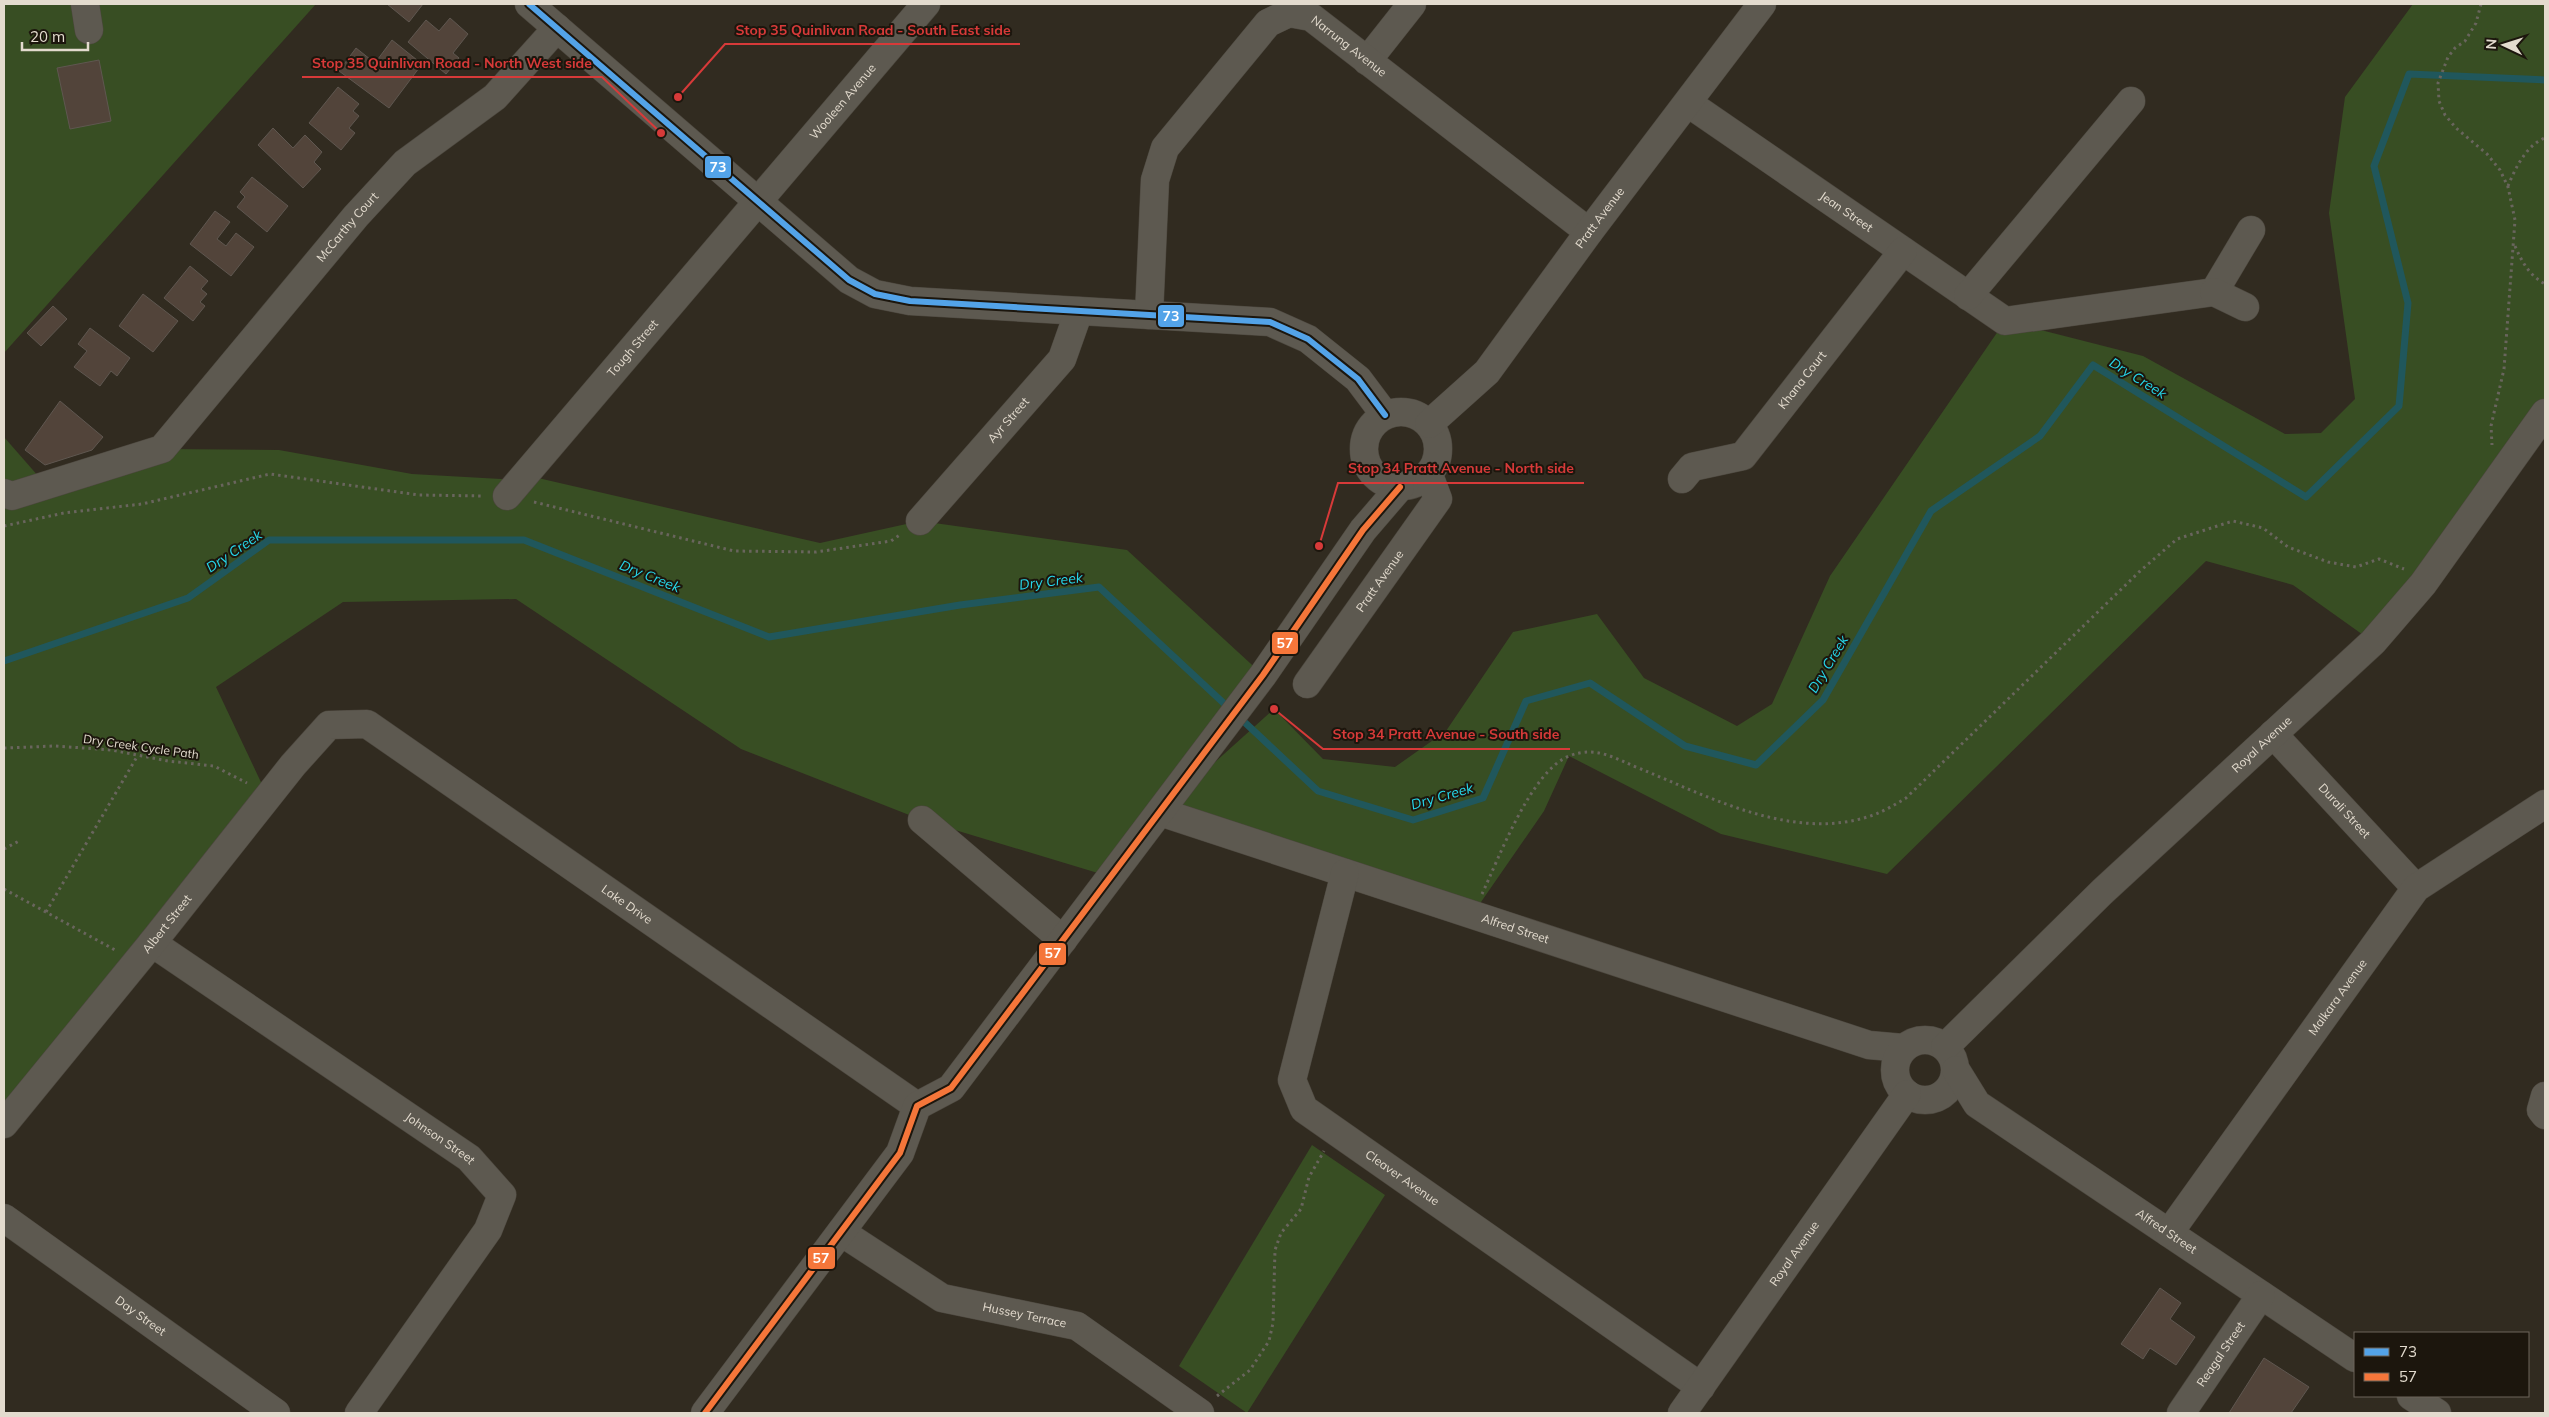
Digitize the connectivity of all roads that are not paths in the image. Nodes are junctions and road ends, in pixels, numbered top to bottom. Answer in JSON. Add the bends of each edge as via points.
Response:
{"nodes":[{"id":1,"x":85,"y":4,"type":"edge"},
{"id":2,"x":529,"y":4,"type":"edge"},
{"id":3,"x":926,"y":4,"type":"edge"},
{"id":4,"x":1412,"y":4,"type":"edge"},
{"id":5,"x":1762,"y":4,"type":"edge"},
{"id":6,"x":557,"y":28,"type":"junction"},
{"id":7,"x":89,"y":30,"type":"dead end"},
{"id":8,"x":1367,"y":61,"type":"junction"},
{"id":9,"x":2131,"y":102,"type":"dead end"},
{"id":10,"x":1688,"y":103,"type":"junction"},
{"id":11,"x":759,"y":202,"type":"junction"},
{"id":12,"x":2251,"y":230,"type":"dead end"},
{"id":13,"x":1589,"y":232,"type":"junction"},
{"id":14,"x":1903,"y":251,"type":"junction"},
{"id":15,"x":2214,"y":292,"type":"junction"},
{"id":16,"x":1968,"y":296,"type":"junction"},
{"id":17,"x":2245,"y":307,"type":"dead end"},
{"id":18,"x":1079,"y":311,"type":"junction"},
{"id":19,"x":1149,"y":315,"type":"junction"},
{"id":20,"x":2545,"y":413,"type":"edge"},
{"id":21,"x":1385,"y":415,"type":"junction"},
{"id":22,"x":1429,"y":424,"type":"junction"},
{"id":23,"x":1429,"y":475,"type":"junction"},
{"id":24,"x":1682,"y":479,"type":"dead end"},
{"id":25,"x":1389,"y":483,"type":"junction"},
{"id":26,"x":4,"y":493,"type":"edge"},
{"id":27,"x":507,"y":496,"type":"road end"},
{"id":28,"x":920,"y":521,"type":"road end"},
{"id":29,"x":1307,"y":684,"type":"dead end"},
{"id":30,"x":329,"y":725,"type":"joint"},
{"id":31,"x":2273,"y":734,"type":"junction"},
{"id":32,"x":2545,"y":804,"type":"edge"},
{"id":33,"x":1160,"y":812,"type":"junction"},
{"id":34,"x":922,"y":820,"type":"dead end"},
{"id":35,"x":1346,"y":873,"type":"junction"},
{"id":36,"x":2416,"y":888,"type":"junction"},
{"id":37,"x":1063,"y":940,"type":"junction"},
{"id":38,"x":152,"y":943,"type":"junction"},
{"id":39,"x":1950,"y":1058,"type":"junction"},
{"id":40,"x":1899,"y":1060,"type":"junction"},
{"id":41,"x":1907,"y":1094,"type":"junction"},
{"id":42,"x":2545,"y":1096,"type":"edge"},
{"id":43,"x":1937,"y":1098,"type":"junction"},
{"id":44,"x":1977,"y":1104,"type":"junction"},
{"id":45,"x":917,"y":1106,"type":"junction"},
{"id":46,"x":2545,"y":1115,"type":"edge"},
{"id":47,"x":4,"y":1124,"type":"edge"},
{"id":48,"x":4,"y":1218,"type":"edge"},
{"id":49,"x":841,"y":1232,"type":"junction"},
{"id":50,"x":2169,"y":1233,"type":"junction"},
{"id":51,"x":2261,"y":1295,"type":"junction"},
{"id":52,"x":2354,"y":1357,"type":"edge"},
{"id":53,"x":1701,"y":1386,"type":"junction"},
{"id":54,"x":2413,"y":1397,"type":"edge"},
{"id":55,"x":1206,"y":1408,"type":"edge"},
{"id":56,"x":276,"y":1413,"type":"edge"},
{"id":57,"x":359,"y":1413,"type":"edge"},
{"id":58,"x":706,"y":1413,"type":"edge"},
{"id":59,"x":1682,"y":1413,"type":"edge"},
{"id":60,"x":2181,"y":1413,"type":"edge"},
{"id":61,"x":2437,"y":1413,"type":"edge"}],
"edges":[{"from":1,"to":7,"type":"street"},
{"from":2,"to":6,"type":"street"},
{"from":3,"to":11,"type":"street","name":"Wooleen Avenue"},
{"from":4,"to":8,"type":"street"},
{"from":5,"to":10,"type":"street","name":"Pratt Avenue"},
{"from":6,"to":11,"type":"street"},
{"from":6,"to":26,"type":"street","name":"McCarthy Court","via":[[494,97],[405,163],[368,202],[162,449],[12,496]]},
{"from":8,"to":13,"type":"street","name":"Narrung Avenue"},
{"from":8,"to":19,"type":"street","name":"Narrung Avenue","via":[[1311,18],[1289,13],[1268,23],[1165,148],[1156,180]]},
{"from":9,"to":16,"type":"street"},
{"from":10,"to":13,"type":"street","name":"Pratt Avenue"},
{"from":10,"to":14,"type":"street","name":"Jean Street"},
{"from":11,"to":18,"type":"street","via":[[849,280],[875,294],[910,301]]},
{"from":11,"to":27,"type":"street","name":"Tough Street"},
{"from":12,"to":15,"type":"street"},
{"from":13,"to":22,"type":"street","name":"Pratt Avenue","via":[[1487,372]]},
{"from":14,"to":16,"type":"street","name":"Jean Street"},
{"from":14,"to":24,"type":"street","name":"Khana Court","via":[[1743,456],[1692,467]]},
{"from":15,"to":16,"type":"street","name":"Jean Street","via":[[2005,321]]},
{"from":15,"to":17,"type":"street"},
{"from":18,"to":19,"type":"street"},
{"from":18,"to":28,"type":"street","name":"Ayr Street","via":[[1062,359]]},
{"from":19,"to":21,"type":"street","via":[[1270,322],[1308,339],[1358,379]]},
{"from":20,"to":31,"type":"street","name":"Royal Avenue","via":[[2423,584],[2373,642]]},
{"from":21,"to":22,"type":"street","via":[[1399,411],[1412,413]]},
{"from":21,"to":25,"type":"street","via":[[1372,424],[1366,435],[1363,454],[1372,475]]},
{"from":22,"to":23,"type":"street","via":[[1438,442],[1436,463]]},
{"from":23,"to":25,"type":"street","via":[[1413,485]]},
{"from":23,"to":29,"type":"street","name":"Pratt Avenue","via":[[1438,499]]},
{"from":25,"to":33,"type":"street","via":[[1363,530],[1263,675]]},
{"from":30,"to":38,"type":"street","name":"Albert Street","via":[[268,796]]},
{"from":30,"to":45,"type":"street","name":"Lake Drive","via":[[368,724]]},
{"from":31,"to":36,"type":"street","name":"Durali Street"},
{"from":31,"to":39,"type":"street","name":"Royal Avenue","via":[[2102,892]]},
{"from":32,"to":36,"type":"street","name":"Malkara Avenue"},
{"from":33,"to":35,"type":"street","name":"Alfred Street"},
{"from":33,"to":37,"type":"street"},
{"from":34,"to":37,"type":"street"},
{"from":35,"to":40,"type":"street","name":"Alfred Street","via":[[1869,1046]]},
{"from":35,"to":53,"type":"street","name":"Cleaver Avenue","via":[[1292,1080],[1304,1108]]},
{"from":36,"to":50,"type":"street","name":"Malkara Avenue"},
{"from":37,"to":45,"type":"street","via":[[951,1088]]},
{"from":38,"to":47,"type":"street","name":"Albert Street"},
{"from":38,"to":57,"type":"street","name":"Johnson Street","via":[[469,1158],[502,1195],[488,1230]]},
{"from":39,"to":40,"type":"street","via":[[1930,1040],[1921,1040]]},
{"from":39,"to":43,"type":"street","via":[[1951,1086]]},
{"from":39,"to":44,"type":"street","name":"Alfred Street"},
{"from":40,"to":41,"type":"street","via":[[1898,1084]]},
{"from":41,"to":43,"type":"street","via":[[1922,1100]]},
{"from":41,"to":53,"type":"street","name":"Royal Avenue"},
{"from":42,"to":46,"type":"street","via":[[2540,1110]]},
{"from":43,"to":44,"type":"street","name":"Alfred Street"},
{"from":44,"to":50,"type":"street","name":"Alfred Street"},
{"from":45,"to":49,"type":"street","via":[[900,1153]]},
{"from":48,"to":56,"type":"street","name":"Day Street"},
{"from":49,"to":55,"type":"street","name":"Hussey Terrace","via":[[942,1298],[1077,1326]]},
{"from":49,"to":58,"type":"street"},
{"from":50,"to":51,"type":"street","name":"Alfred Street"},
{"from":51,"to":52,"type":"street","name":"Alfred Street"},
{"from":51,"to":60,"type":"street","name":"Reagal Street"},
{"from":53,"to":59,"type":"street","name":"Royal Avenue"},
{"from":54,"to":61,"type":"street"}]}
